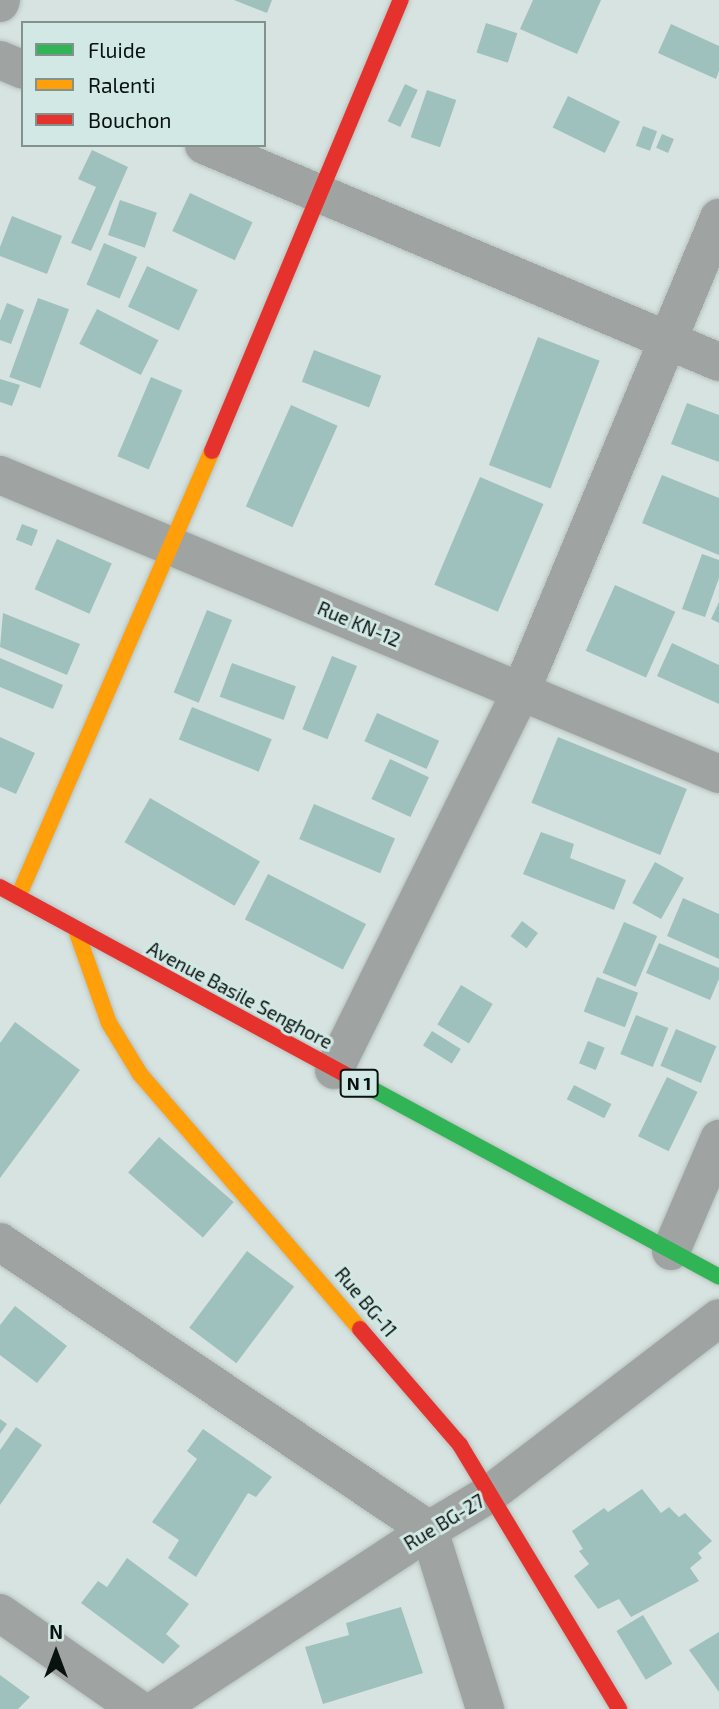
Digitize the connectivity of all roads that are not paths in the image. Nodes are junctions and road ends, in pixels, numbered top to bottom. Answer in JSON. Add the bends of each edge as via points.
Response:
{"nodes":[{"id":1,"x":401,"y":0,"type":"edge"},
{"id":2,"x":0,"y":60,"type":"edge"},
{"id":3,"x":21,"y":68,"type":"edge"},
{"id":4,"x":209,"y":147,"type":"edge"},
{"id":5,"x":320,"y":194,"type":"junction"},
{"id":6,"x":719,"y":218,"type":"edge"},
{"id":7,"x":668,"y":340,"type":"junction"},
{"id":8,"x":719,"y":362,"type":"edge"},
{"id":9,"x":0,"y":475,"type":"edge"},
{"id":10,"x":172,"y":546,"type":"junction"},
{"id":11,"x":521,"y":691,"type":"junction"},
{"id":12,"x":719,"y":774,"type":"edge"},
{"id":13,"x":0,"y":887,"type":"edge"},
{"id":14,"x":18,"y":897,"type":"junction"},
{"id":15,"x":76,"y":930,"type":"junction"},
{"id":16,"x":334,"y":1069,"type":"junction"},
{"id":17,"x":719,"y":1139,"type":"edge"},
{"id":18,"x":0,"y":1242,"type":"edge"},
{"id":19,"x":671,"y":1251,"type":"junction"},
{"id":20,"x":719,"y":1277,"type":"edge"},
{"id":21,"x":719,"y":1318,"type":"edge"},
{"id":22,"x":491,"y":1493,"type":"junction"},
{"id":23,"x":429,"y":1530,"type":"junction"},
{"id":24,"x":0,"y":1613,"type":"edge"},
{"id":25,"x":138,"y":1709,"type":"edge"},
{"id":26,"x":157,"y":1709,"type":"edge"},
{"id":27,"x":485,"y":1709,"type":"edge"},
{"id":28,"x":620,"y":1709,"type":"edge"}],
"edges":[{"from":1,"to":5,"type":"main road"},
{"from":2,"to":3,"type":"street"},
{"from":4,"to":5,"type":"street"},
{"from":5,"to":7,"type":"street"},
{"from":5,"to":10,"type":"main road"},
{"from":6,"to":7,"type":"street"},
{"from":7,"to":8,"type":"street"},
{"from":7,"to":11,"type":"street"},
{"from":9,"to":10,"type":"street","name":"Rue KN-12"},
{"from":10,"to":11,"type":"street","name":"Rue KN-12"},
{"from":10,"to":14,"type":"main road"},
{"from":11,"to":12,"type":"street","name":"Rue KN-12"},
{"from":11,"to":16,"type":"street"},
{"from":13,"to":14,"type":"main road","name":"Avenue Basile Senghore","number":"N 1"},
{"from":14,"to":15,"type":"main road","name":"Avenue Basile Senghore","number":"N 1"},
{"from":15,"to":16,"type":"main road","name":"Avenue Basile Senghore","number":"N 1"},
{"from":15,"to":22,"type":"main road","name":"Rue BG-11","via":[[109,1023],[140,1074],[451,1435]]},
{"from":16,"to":19,"type":"main road","name":"Avenue Basile Senghore","number":"N 1"},
{"from":17,"to":19,"type":"street"},
{"from":18,"to":23,"type":"street"},
{"from":19,"to":20,"type":"main road","name":"Avenue Basile Senghore","number":"N 1"},
{"from":21,"to":22,"type":"street","name":"Rue BG-27"},
{"from":22,"to":23,"type":"street","name":"Rue BG-27"},
{"from":22,"to":28,"type":"main road","name":"Rue BG-11"},
{"from":23,"to":26,"type":"street","name":"Rue BG-27"},
{"from":23,"to":27,"type":"street"},
{"from":24,"to":25,"type":"street"}]}
